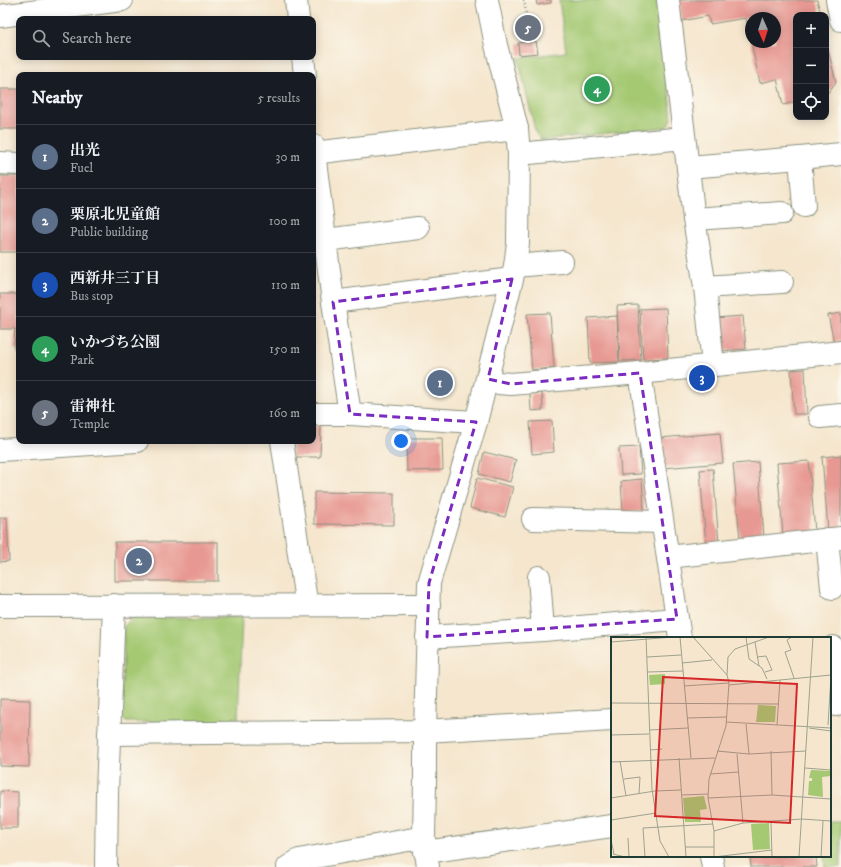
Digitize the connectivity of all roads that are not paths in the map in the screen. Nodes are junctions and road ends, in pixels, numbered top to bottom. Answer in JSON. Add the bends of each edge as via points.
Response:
{"nodes":[{"id":1,"x":117,"y":0,"type":"edge"},
{"id":2,"x":296,"y":0,"type":"edge"},
{"id":3,"x":487,"y":0,"type":"edge"},
{"id":4,"x":668,"y":0,"type":"edge"},
{"id":5,"x":0,"y":16,"type":"edge"},
{"id":6,"x":298,"y":16,"type":"edge"},
{"id":7,"x":302,"y":60,"type":"edge"},
{"id":8,"x":304,"y":72,"type":"edge"},
{"id":9,"x":517,"y":129,"type":"junction"},
{"id":10,"x":684,"y":138,"type":"junction"},
{"id":11,"x":316,"y":150,"type":"edge"},
{"id":12,"x":519,"y":154,"type":"junction"},
{"id":13,"x":841,"y":154,"type":"edge"},
{"id":14,"x":800,"y":158,"type":"junction"},
{"id":15,"x":0,"y":163,"type":"edge"},
{"id":16,"x":16,"y":164,"type":"edge"},
{"id":17,"x":688,"y":167,"type":"junction"},
{"id":18,"x":316,"y":171,"type":"edge"},
{"id":19,"x":804,"y":206,"type":"dead end"},
{"id":20,"x":782,"y":213,"type":"dead end"},
{"id":21,"x":694,"y":218,"type":"junction"},
{"id":22,"x":418,"y":228,"type":"dead end"},
{"id":23,"x":326,"y":240,"type":"junction"},
{"id":24,"x":562,"y":262,"type":"dead end"},
{"id":25,"x":514,"y":272,"type":"junction"},
{"id":26,"x":782,"y":282,"type":"dead end"},
{"id":27,"x":705,"y":287,"type":"junction"},
{"id":28,"x":333,"y":302,"type":"junction"},
{"id":29,"x":841,"y":352,"type":"edge"},
{"id":30,"x":713,"y":365,"type":"junction"},
{"id":31,"x":640,"y":373,"type":"junction"},
{"id":32,"x":488,"y":379,"type":"junction"},
{"id":33,"x":316,"y":414,"type":"edge"},
{"id":34,"x":350,"y":414,"type":"junction"},
{"id":35,"x":476,"y":422,"type":"junction"},
{"id":36,"x":91,"y":444,"type":"edge"},
{"id":37,"x":282,"y":444,"type":"edge"},
{"id":38,"x":0,"y":450,"type":"edge"},
{"id":39,"x":533,"y":519,"type":"dead end"},
{"id":40,"x":662,"y":522,"type":"junction"},
{"id":41,"x":834,"y":538,"type":"edge"},
{"id":42,"x":668,"y":557,"type":"junction"},
{"id":43,"x":539,"y":577,"type":"dead end"},
{"id":44,"x":832,"y":588,"type":"dead end"},
{"id":45,"x":306,"y":604,"type":"junction"},
{"id":46,"x":429,"y":604,"type":"junction"},
{"id":47,"x":114,"y":605,"type":"junction"},
{"id":48,"x":0,"y":606,"type":"edge"},
{"id":49,"x":679,"y":628,"type":"edge"},
{"id":50,"x":544,"y":630,"type":"junction"},
{"id":51,"x":427,"y":637,"type":"junction"},
{"id":52,"x":832,"y":647,"type":"dead end"},
{"id":53,"x":835,"y":705,"type":"edge"},
{"id":54,"x":611,"y":720,"type":"edge"},
{"id":55,"x":425,"y":731,"type":"junction"},
{"id":56,"x":109,"y":734,"type":"junction"},
{"id":57,"x":611,"y":826,"type":"edge"},
{"id":58,"x":426,"y":852,"type":"edge"},
{"id":59,"x":711,"y":857,"type":"edge"},
{"id":60,"x":106,"y":867,"type":"edge"},
{"id":61,"x":288,"y":867,"type":"edge"},
{"id":62,"x":713,"y":867,"type":"edge"}],
"edges":[{"from":1,"to":5,"type":"street"},
{"from":2,"to":6,"type":"street"},
{"from":3,"to":9,"type":"street"},
{"from":4,"to":10,"type":"street"},
{"from":7,"to":8,"type":"street"},
{"from":9,"to":11,"type":"street"},
{"from":9,"to":12,"type":"street"},
{"from":10,"to":12,"type":"street"},
{"from":10,"to":17,"type":"street"},
{"from":12,"to":25,"type":"street","via":[[518,243]]},
{"from":13,"to":14,"type":"street"},
{"from":14,"to":17,"type":"street"},
{"from":14,"to":19,"type":"street"},
{"from":15,"to":16,"type":"street"},
{"from":17,"to":21,"type":"street"},
{"from":18,"to":23,"type":"street"},
{"from":20,"to":21,"type":"street"},
{"from":21,"to":27,"type":"street"},
{"from":22,"to":23,"type":"street"},
{"from":23,"to":28,"type":"street"},
{"from":24,"to":25,"type":"street"},
{"from":25,"to":28,"type":"street"},
{"from":25,"to":32,"type":"street"},
{"from":26,"to":27,"type":"street"},
{"from":27,"to":30,"type":"street"},
{"from":28,"to":34,"type":"street"},
{"from":29,"to":30,"type":"street"},
{"from":30,"to":31,"type":"street"},
{"from":31,"to":32,"type":"street","via":[[511,384]]},
{"from":31,"to":40,"type":"street"},
{"from":32,"to":35,"type":"street"},
{"from":33,"to":34,"type":"street"},
{"from":34,"to":35,"type":"street"},
{"from":35,"to":46,"type":"street","via":[[429,583]]},
{"from":36,"to":38,"type":"street"},
{"from":37,"to":45,"type":"street"},
{"from":39,"to":40,"type":"street"},
{"from":40,"to":42,"type":"street"},
{"from":41,"to":42,"type":"street"},
{"from":41,"to":44,"type":"street"},
{"from":42,"to":49,"type":"street"},
{"from":43,"to":50,"type":"street"},
{"from":45,"to":46,"type":"street"},
{"from":45,"to":47,"type":"street"},
{"from":46,"to":51,"type":"street"},
{"from":47,"to":48,"type":"street"},
{"from":47,"to":56,"type":"street"},
{"from":49,"to":50,"type":"street"},
{"from":50,"to":51,"type":"street"},
{"from":51,"to":55,"type":"street"},
{"from":52,"to":53,"type":"street"},
{"from":54,"to":55,"type":"street"},
{"from":55,"to":56,"type":"street"},
{"from":55,"to":58,"type":"street"},
{"from":56,"to":60,"type":"street"},
{"from":57,"to":58,"type":"street"},
{"from":58,"to":61,"type":"street","via":[[408,840],[299,860]]},
{"from":59,"to":62,"type":"street"}]}
